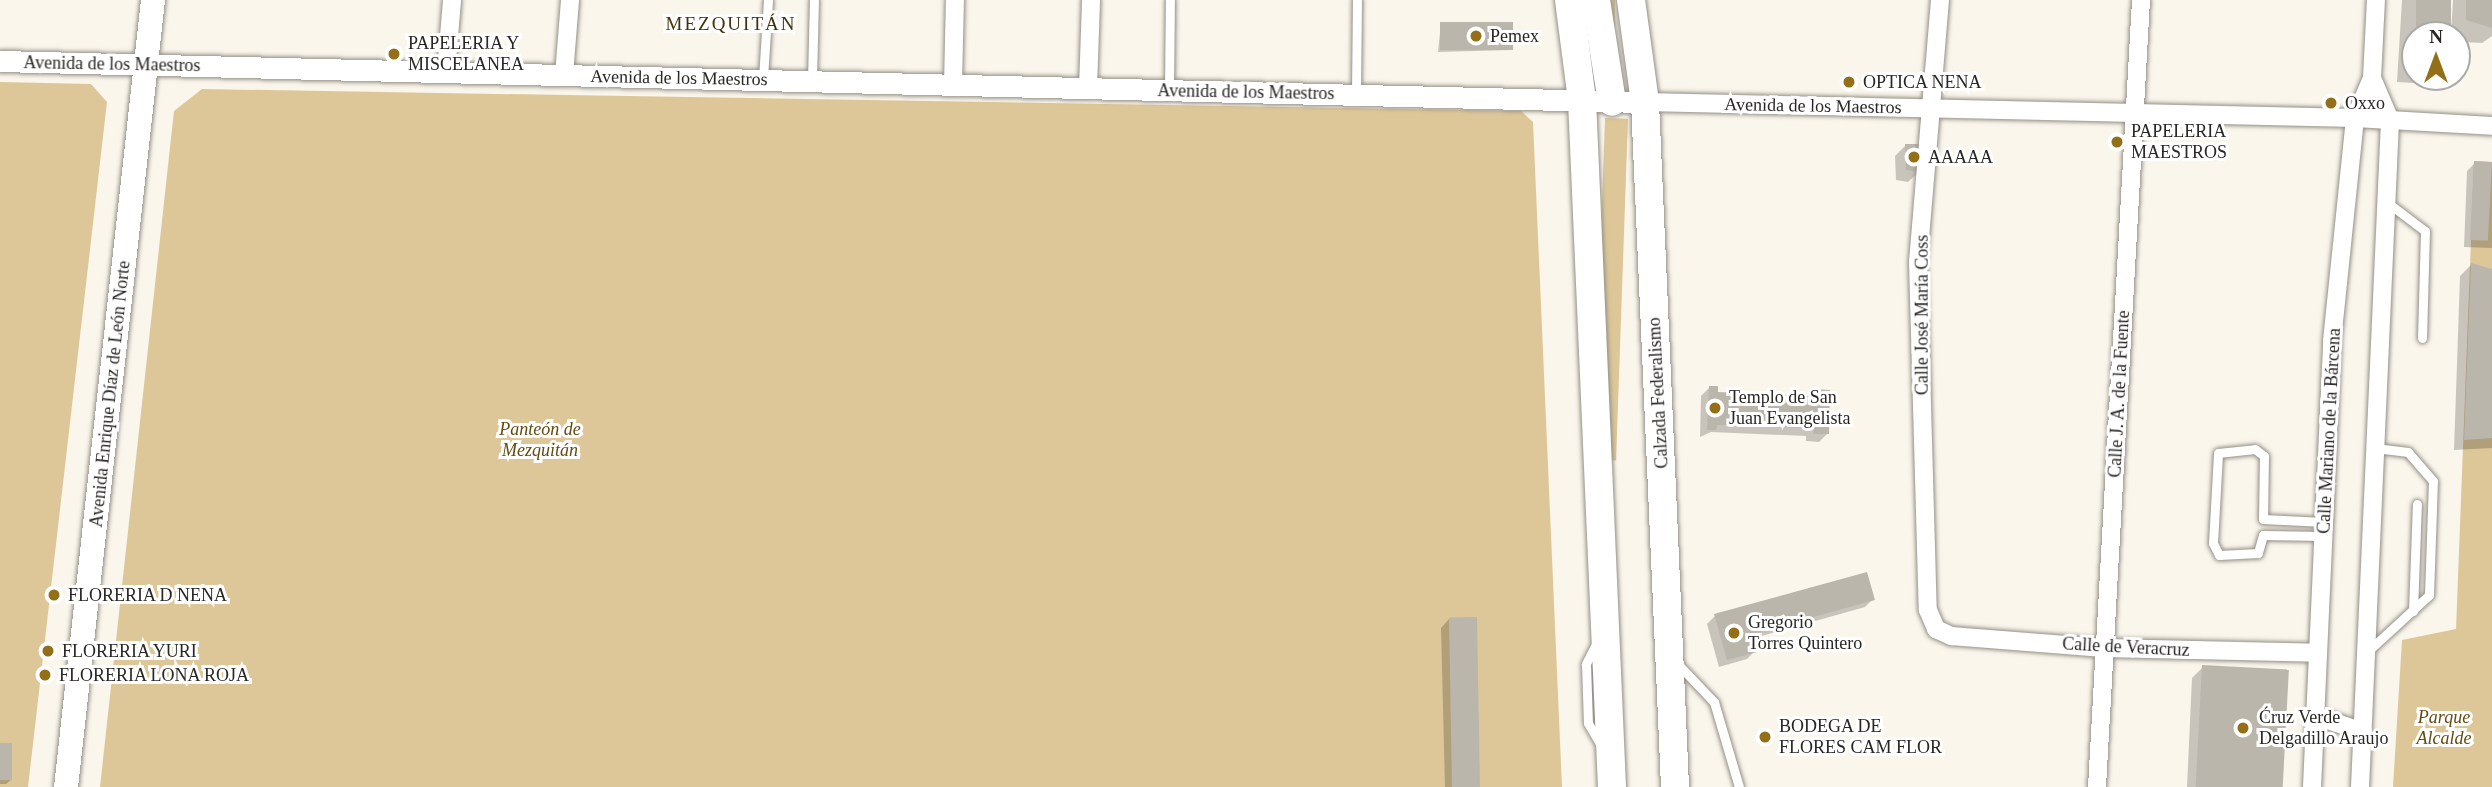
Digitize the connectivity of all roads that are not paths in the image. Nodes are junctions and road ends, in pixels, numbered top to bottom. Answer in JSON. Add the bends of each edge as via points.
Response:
{"nodes":[{"id":1,"x":153,"y":0,"type":"edge"},
{"id":2,"x":452,"y":0,"type":"edge"},
{"id":3,"x":570,"y":0,"type":"edge"},
{"id":4,"x":768,"y":0,"type":"edge"},
{"id":5,"x":814,"y":0,"type":"edge"},
{"id":6,"x":955,"y":0,"type":"edge"},
{"id":7,"x":1091,"y":0,"type":"edge"},
{"id":8,"x":1170,"y":0,"type":"edge"},
{"id":9,"x":1357,"y":0,"type":"edge"},
{"id":10,"x":1569,"y":0,"type":"edge"},
{"id":11,"x":1596,"y":0,"type":"edge"},
{"id":12,"x":1631,"y":0,"type":"edge"},
{"id":13,"x":1940,"y":0,"type":"edge"},
{"id":14,"x":2141,"y":0,"type":"edge"},
{"id":15,"x":2376,"y":0,"type":"edge"},
{"id":16,"x":0,"y":61,"type":"edge"},
{"id":17,"x":147,"y":65,"type":"junction"},
{"id":18,"x":446,"y":72,"type":"junction"},
{"id":19,"x":564,"y":75,"type":"junction"},
{"id":20,"x":2372,"y":78,"type":"junction"},
{"id":21,"x":763,"y":80,"type":"junction"},
{"id":22,"x":812,"y":81,"type":"junction"},
{"id":23,"x":953,"y":85,"type":"junction"},
{"id":24,"x":1088,"y":88,"type":"junction"},
{"id":25,"x":1169,"y":90,"type":"junction"},
{"id":26,"x":1356,"y":95,"type":"junction"},
{"id":27,"x":1582,"y":100,"type":"junction"},
{"id":28,"x":1612,"y":102,"type":"junction"},
{"id":29,"x":1645,"y":102,"type":"junction"},
{"id":30,"x":1930,"y":108,"type":"junction"},
{"id":31,"x":2136,"y":113,"type":"junction"},
{"id":32,"x":2355,"y":118,"type":"junction"},
{"id":33,"x":2390,"y":120,"type":"junction"},
{"id":34,"x":2492,"y":126,"type":"edge"},
{"id":35,"x":2388,"y":203,"type":"junction"},
{"id":36,"x":2422,"y":338,"type":"dead end"},
{"id":37,"x":2377,"y":448,"type":"junction"},
{"id":38,"x":2417,"y":504,"type":"dead end"},
{"id":39,"x":2324,"y":529,"type":"junction"},
{"id":40,"x":2413,"y":611,"type":"junction"},
{"id":41,"x":1936,"y":629,"type":"joint"},
{"id":42,"x":2104,"y":648,"type":"junction"},
{"id":43,"x":2318,"y":653,"type":"junction"},
{"id":44,"x":2366,"y":653,"type":"junction"},
{"id":45,"x":1669,"y":655,"type":"junction"},
{"id":46,"x":2316,"y":716,"type":"junction"},
{"id":47,"x":2363,"y":733,"type":"junction"},
{"id":48,"x":1611,"y":775,"type":"edge"},
{"id":49,"x":66,"y":787,"type":"edge"},
{"id":50,"x":1675,"y":787,"type":"edge"},
{"id":51,"x":1739,"y":787,"type":"edge"},
{"id":52,"x":2097,"y":787,"type":"edge"},
{"id":53,"x":2312,"y":787,"type":"edge"},
{"id":54,"x":2360,"y":787,"type":"edge"}],
"edges":[{"from":1,"to":17,"type":"main road","name":"Avenida Enrique Díaz de León Norte"},
{"from":2,"to":18,"type":"street"},
{"from":3,"to":19,"type":"street"},
{"from":4,"to":21,"type":"lane"},
{"from":5,"to":22,"type":"lane"},
{"from":6,"to":23,"type":"street"},
{"from":7,"to":24,"type":"street"},
{"from":8,"to":25,"type":"lane"},
{"from":9,"to":26,"type":"lane"},
{"from":10,"to":27,"type":"main road"},
{"from":11,"to":28,"type":"main road"},
{"from":12,"to":29,"type":"main road","name":"Calzada Federalismo"},
{"from":13,"to":30,"type":"street","name":"Calle José María Coss"},
{"from":14,"to":31,"type":"street","name":"Calle J. A. de la Fuente"},
{"from":15,"to":20,"type":"street","name":"Calle Mariano de la Bárcena"},
{"from":16,"to":17,"type":"street","name":"Avenida de los Maestros"},
{"from":17,"to":18,"type":"street","name":"Avenida de los Maestros"},
{"from":17,"to":49,"type":"main road","name":"Avenida Enrique Díaz de León Norte"},
{"from":18,"to":19,"type":"street","name":"Avenida de los Maestros"},
{"from":19,"to":21,"type":"street","name":"Avenida de los Maestros"},
{"from":20,"to":32,"type":"street","name":"Calle Mariano de la Bárcena"},
{"from":20,"to":33,"type":"street","name":"Calle Mariano de la Bárcena"},
{"from":21,"to":22,"type":"street","name":"Avenida de los Maestros"},
{"from":22,"to":23,"type":"street","name":"Avenida de los Maestros"},
{"from":23,"to":24,"type":"street","name":"Avenida de los Maestros"},
{"from":24,"to":25,"type":"street","name":"Avenida de los Maestros"},
{"from":25,"to":26,"type":"street","name":"Avenida de los Maestros"},
{"from":26,"to":27,"type":"street","name":"Avenida de los Maestros"},
{"from":27,"to":28,"type":"street","name":"Avenida de los Maestros"},
{"from":27,"to":48,"type":"main road"},
{"from":28,"to":29,"type":"street","name":"Avenida de los Maestros"},
{"from":29,"to":30,"type":"street","name":"Avenida de los Maestros"},
{"from":29,"to":45,"type":"main road","name":"Calzada Federalismo"},
{"from":30,"to":31,"type":"street","name":"Avenida de los Maestros"},
{"from":30,"to":41,"type":"street","name":"Calle José María Coss","via":[[1919,262],[1928,610]]},
{"from":31,"to":32,"type":"street","name":"Avenida de los Maestros"},
{"from":31,"to":42,"type":"street","name":"Calle J. A. de la Fuente"},
{"from":32,"to":33,"type":"street","name":"Avenida de los Maestros"},
{"from":32,"to":39,"type":"street","name":"Calle Mariano de la Bárcena","via":[[2332,341]]},
{"from":33,"to":34,"type":"street","name":"Avenida de los Maestros"},
{"from":33,"to":35,"type":"street","name":"Calle Mariano de la Bárcena"},
{"from":35,"to":36,"type":"lane","via":[[2425,231]]},
{"from":35,"to":37,"type":"street","name":"Calle Mariano de la Bárcena"},
{"from":37,"to":40,"type":"lane","via":[[2407,452],[2433,481],[2429,595]]},
{"from":37,"to":44,"type":"street","name":"Calle Mariano de la Bárcena"},
{"from":38,"to":40,"type":"lane"},
{"from":39,"to":39,"type":"lane","via":[[2263,519],[2264,456],[2255,449],[2218,453],[2213,543],[2219,555],[2259,552],[2263,536]]},
{"from":39,"to":43,"type":"street","name":"Calle Mariano de la Bárcena"},
{"from":40,"to":44,"type":"lane"},
{"from":41,"to":42,"type":"street","name":"Calle de Veracruz","via":[[1951,636]]},
{"from":42,"to":43,"type":"street","name":"Calle de Veracruz"},
{"from":42,"to":52,"type":"street","name":"Calle J. A. de la Fuente"},
{"from":43,"to":46,"type":"street","name":"Calle Mariano de la Bárcena"},
{"from":44,"to":47,"type":"street","name":"Calle Mariano de la Bárcena"},
{"from":45,"to":50,"type":"main road","name":"Calzada Federalismo"},
{"from":45,"to":51,"type":"lane","via":[[1714,702]]},
{"from":46,"to":47,"type":"street"},
{"from":46,"to":53,"type":"street","name":"Calle Mariano de la Bárcena"},
{"from":47,"to":54,"type":"street","name":"Calle Mariano de la Bárcena"}]}
